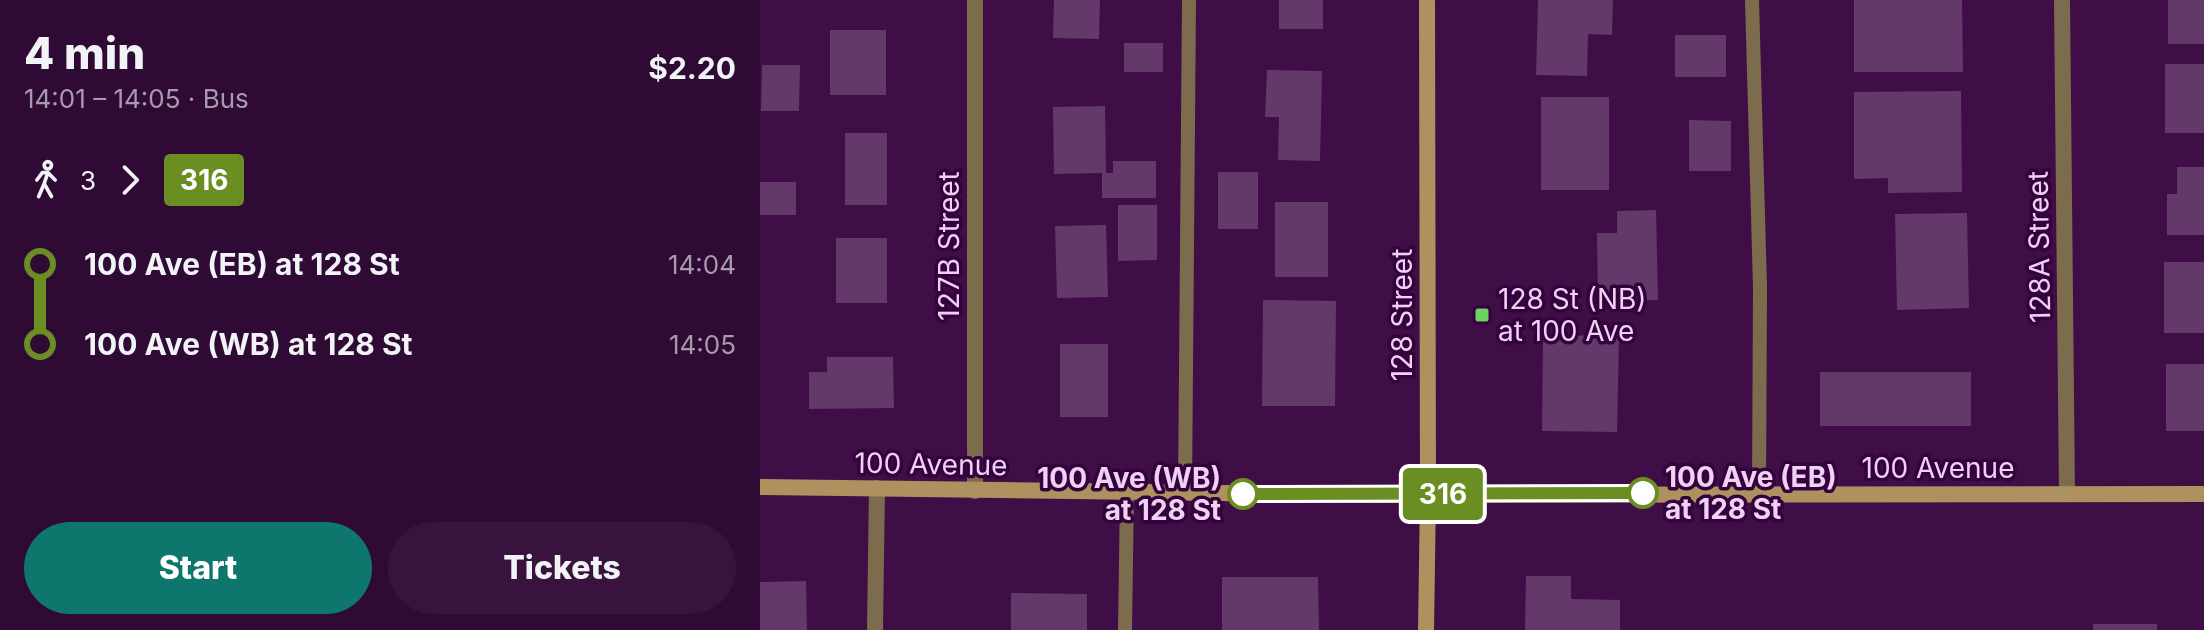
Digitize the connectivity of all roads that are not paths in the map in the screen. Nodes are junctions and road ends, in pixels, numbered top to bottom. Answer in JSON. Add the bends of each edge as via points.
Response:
{"nodes":[{"id":1,"x":975,"y":0,"type":"edge"},
{"id":2,"x":1189,"y":0,"type":"edge"},
{"id":3,"x":1427,"y":0,"type":"edge"},
{"id":4,"x":1752,"y":0,"type":"edge"},
{"id":5,"x":2062,"y":0,"type":"edge"},
{"id":6,"x":760,"y":487,"type":"edge"},
{"id":7,"x":877,"y":488,"type":"junction"},
{"id":8,"x":975,"y":491,"type":"junction"},
{"id":9,"x":1127,"y":493,"type":"junction"},
{"id":10,"x":1185,"y":493,"type":"junction"},
{"id":11,"x":1759,"y":493,"type":"junction"},
{"id":12,"x":1428,"y":494,"type":"junction"},
{"id":13,"x":2067,"y":494,"type":"junction"},
{"id":14,"x":2204,"y":494,"type":"edge"},
{"id":15,"x":875,"y":630,"type":"edge"},
{"id":16,"x":1125,"y":630,"type":"edge"},
{"id":17,"x":1426,"y":630,"type":"edge"}],
"edges":[{"from":1,"to":8,"type":"street","name":"127B Street"},
{"from":2,"to":10,"type":"lane"},
{"from":3,"to":12,"type":"street","name":"128 Street"},
{"from":4,"to":11,"type":"lane"},
{"from":5,"to":13,"type":"street","name":"128A Street"},
{"from":6,"to":7,"type":"street","name":"100 Avenue"},
{"from":7,"to":8,"type":"street","name":"100 Avenue"},
{"from":7,"to":15,"type":"street"},
{"from":8,"to":9,"type":"street","name":"100 Avenue"},
{"from":9,"to":10,"type":"street","name":"100 Avenue"},
{"from":9,"to":16,"type":"lane"},
{"from":10,"to":12,"type":"street","name":"100 Avenue"},
{"from":11,"to":12,"type":"street","name":"100 Avenue"},
{"from":11,"to":13,"type":"street","name":"100 Avenue"},
{"from":12,"to":17,"type":"street","name":"128 Street"},
{"from":13,"to":14,"type":"street","name":"100 Avenue"}]}
